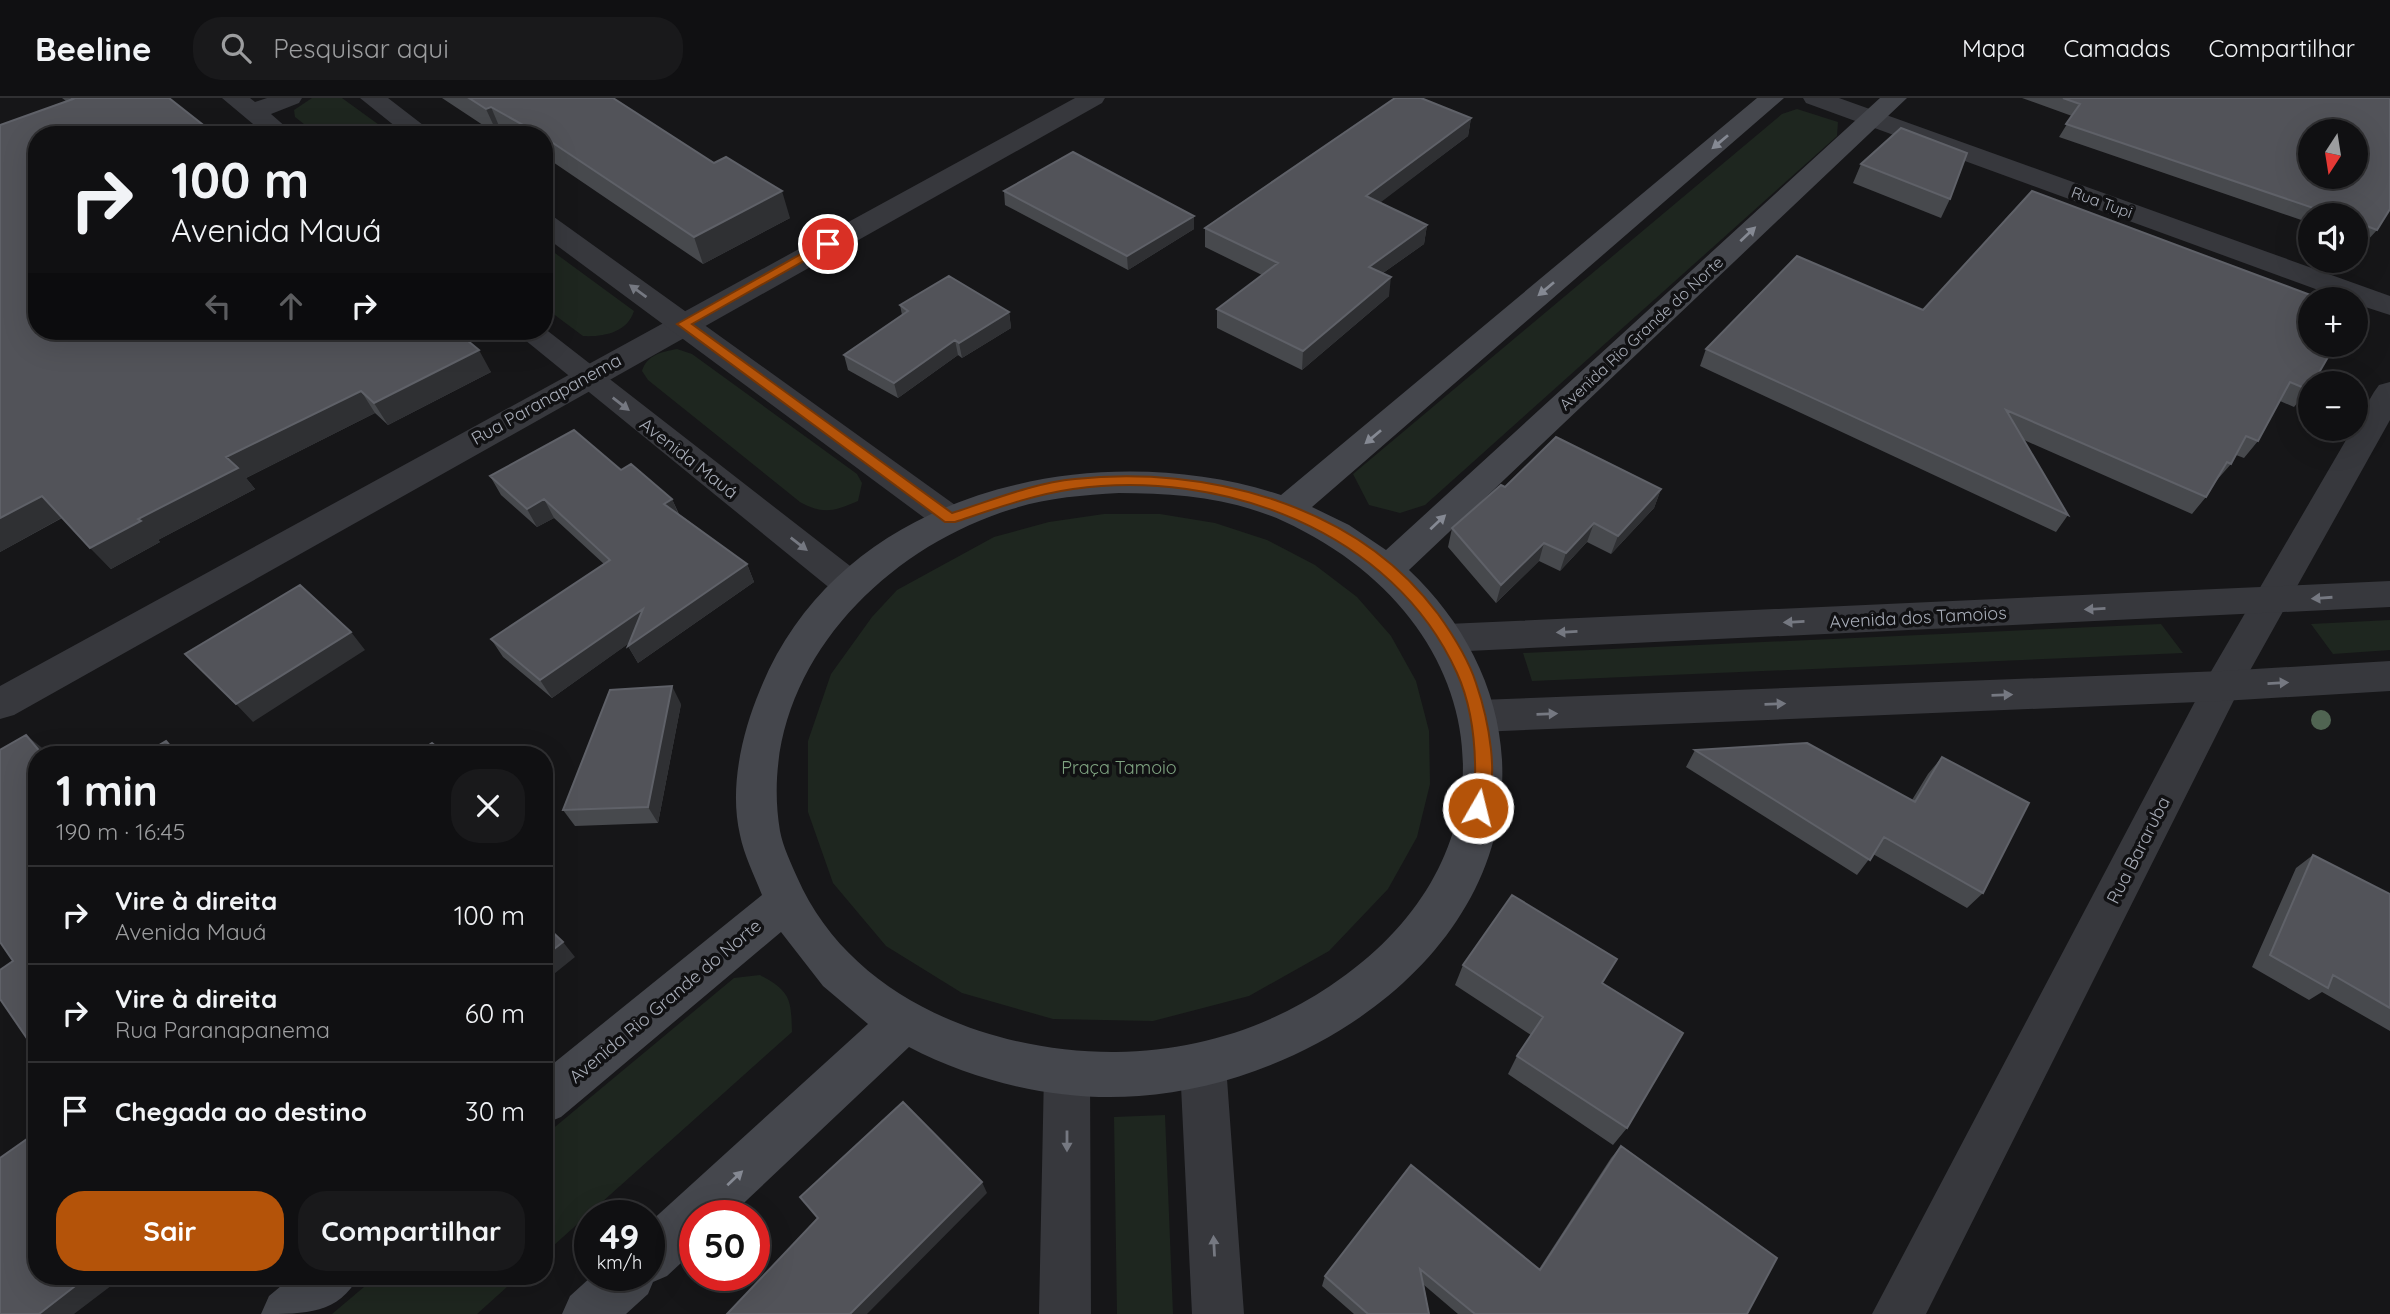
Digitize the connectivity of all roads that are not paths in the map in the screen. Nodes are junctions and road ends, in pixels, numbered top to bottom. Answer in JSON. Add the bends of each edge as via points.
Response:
{"nodes":[{"id":1,"x":290,"y":98,"type":"edge"},
{"id":2,"x":372,"y":98,"type":"edge"},
{"id":3,"x":1093,"y":98,"type":"edge"},
{"id":4,"x":1772,"y":98,"type":"edge"},
{"id":5,"x":1815,"y":98,"type":"edge"},
{"id":6,"x":1895,"y":98,"type":"edge"},
{"id":7,"x":244,"y":105,"type":"edge"},
{"id":8,"x":1872,"y":119,"type":"junction"},
{"id":9,"x":271,"y":126,"type":"edge"},
{"id":10,"x":411,"y":126,"type":"edge"},
{"id":11,"x":553,"y":230,"type":"edge"},
{"id":12,"x":2390,"y":306,"type":"edge"},
{"id":13,"x":683,"y":324,"type":"junction"},
{"id":14,"x":540,"y":340,"type":"edge"},
{"id":15,"x":586,"y":376,"type":"junction"},
{"id":16,"x":2390,"y":392,"type":"edge"},
{"id":17,"x":1287,"y":509,"type":"junction"},
{"id":18,"x":950,"y":519,"type":"junction"},
{"id":19,"x":1388,"y":569,"type":"junction"},
{"id":20,"x":850,"y":585,"type":"junction"},
{"id":21,"x":2390,"y":594,"type":"edge"},
{"id":22,"x":2268,"y":601,"type":"junction"},
{"id":23,"x":1447,"y":638,"type":"junction"},
{"id":24,"x":2390,"y":676,"type":"edge"},
{"id":25,"x":2222,"y":686,"type":"junction"},
{"id":26,"x":0,"y":704,"type":"edge"},
{"id":27,"x":1479,"y":716,"type":"junction"},
{"id":28,"x":785,"y":902,"type":"junction"},
{"id":29,"x":903,"y":1022,"type":"junction"},
{"id":30,"x":1203,"y":1065,"type":"junction"},
{"id":31,"x":1067,"y":1073,"type":"junction"},
{"id":32,"x":553,"y":1094,"type":"edge"},
{"id":33,"x":665,"y":1243,"type":"edge"},
{"id":34,"x":322,"y":1285,"type":"edge"},
{"id":35,"x":613,"y":1291,"type":"edge"},
{"id":36,"x":287,"y":1314,"type":"edge"},
{"id":37,"x":588,"y":1314,"type":"edge"},
{"id":38,"x":1065,"y":1314,"type":"edge"},
{"id":39,"x":1217,"y":1314,"type":"edge"},
{"id":40,"x":1898,"y":1314,"type":"edge"}],
"edges":[{"from":1,"to":7,"type":"street"},
{"from":2,"to":10,"type":"street"},
{"from":3,"to":13,"type":"street","name":"Rua Paranapanema"},
{"from":4,"to":17,"type":"main road","one_way":true},
{"from":5,"to":8,"type":"street","name":"Rua Tupi"},
{"from":6,"to":8,"type":"main road","name":"Avenida Rio Grande do Norte"},
{"from":7,"to":9,"type":"street"},
{"from":8,"to":12,"type":"street","name":"Rua Tupi"},
{"from":19,"to":8,"type":"main road","name":"Avenida Rio Grande do Norte","one_way":true},
{"from":13,"to":11,"type":"street","one_way":true},
{"from":13,"to":15,"type":"street","name":"Rua Paranapanema"},
{"from":13,"to":18,"type":"street"},
{"from":14,"to":15,"type":"street","name":"Avenida Mauá"},
{"from":15,"to":20,"type":"street","name":"Avenida Mauá","one_way":true},
{"from":15,"to":26,"type":"street","name":"Rua Paranapanema"},
{"from":16,"to":22,"type":"street","name":"Rua Bararuba"},
{"from":17,"to":18,"type":"main road","via":[[1205,486],[1119,481],[1033,491]]},
{"from":17,"to":19,"type":"main road","via":[[1357,545]]},
{"from":18,"to":20,"type":"main road","via":[[898,548]]},
{"from":19,"to":23,"type":"main road","via":[[1420,601]]},
{"from":20,"to":28,"type":"main road","via":[[805,636],[773,696],[757,763],[760,833]]},
{"from":21,"to":22,"type":"street","name":"Avenida dos Tamoios","one_way":true},
{"from":22,"to":23,"type":"street","name":"Avenida dos Tamoios","one_way":true},
{"from":22,"to":25,"type":"street","name":"Rua Bararuba"},
{"from":23,"to":27,"type":"main road"},
{"from":25,"to":24,"type":"street","one_way":true},
{"from":27,"to":25,"type":"street","one_way":true},
{"from":25,"to":40,"type":"street","name":"Rua Bararuba"},
{"from":27,"to":30,"type":"main road","via":[[1483,785],[1468,856],[1432,924],[1373,985],[1295,1034]]},
{"from":28,"to":29,"type":"main road","via":[[822,955],[855,988]]},
{"from":28,"to":32,"type":"main road","name":"Avenida Rio Grande do Norte"},
{"from":29,"to":31,"type":"main road","via":[[954,1046],[1010,1063]]},
{"from":33,"to":29,"type":"main road","one_way":true},
{"from":30,"to":31,"type":"main road","via":[[1136,1074]]},
{"from":39,"to":30,"type":"street","one_way":true},
{"from":31,"to":38,"type":"street","one_way":true},
{"from":34,"to":36,"type":"main road"},
{"from":35,"to":37,"type":"main road"}]}
